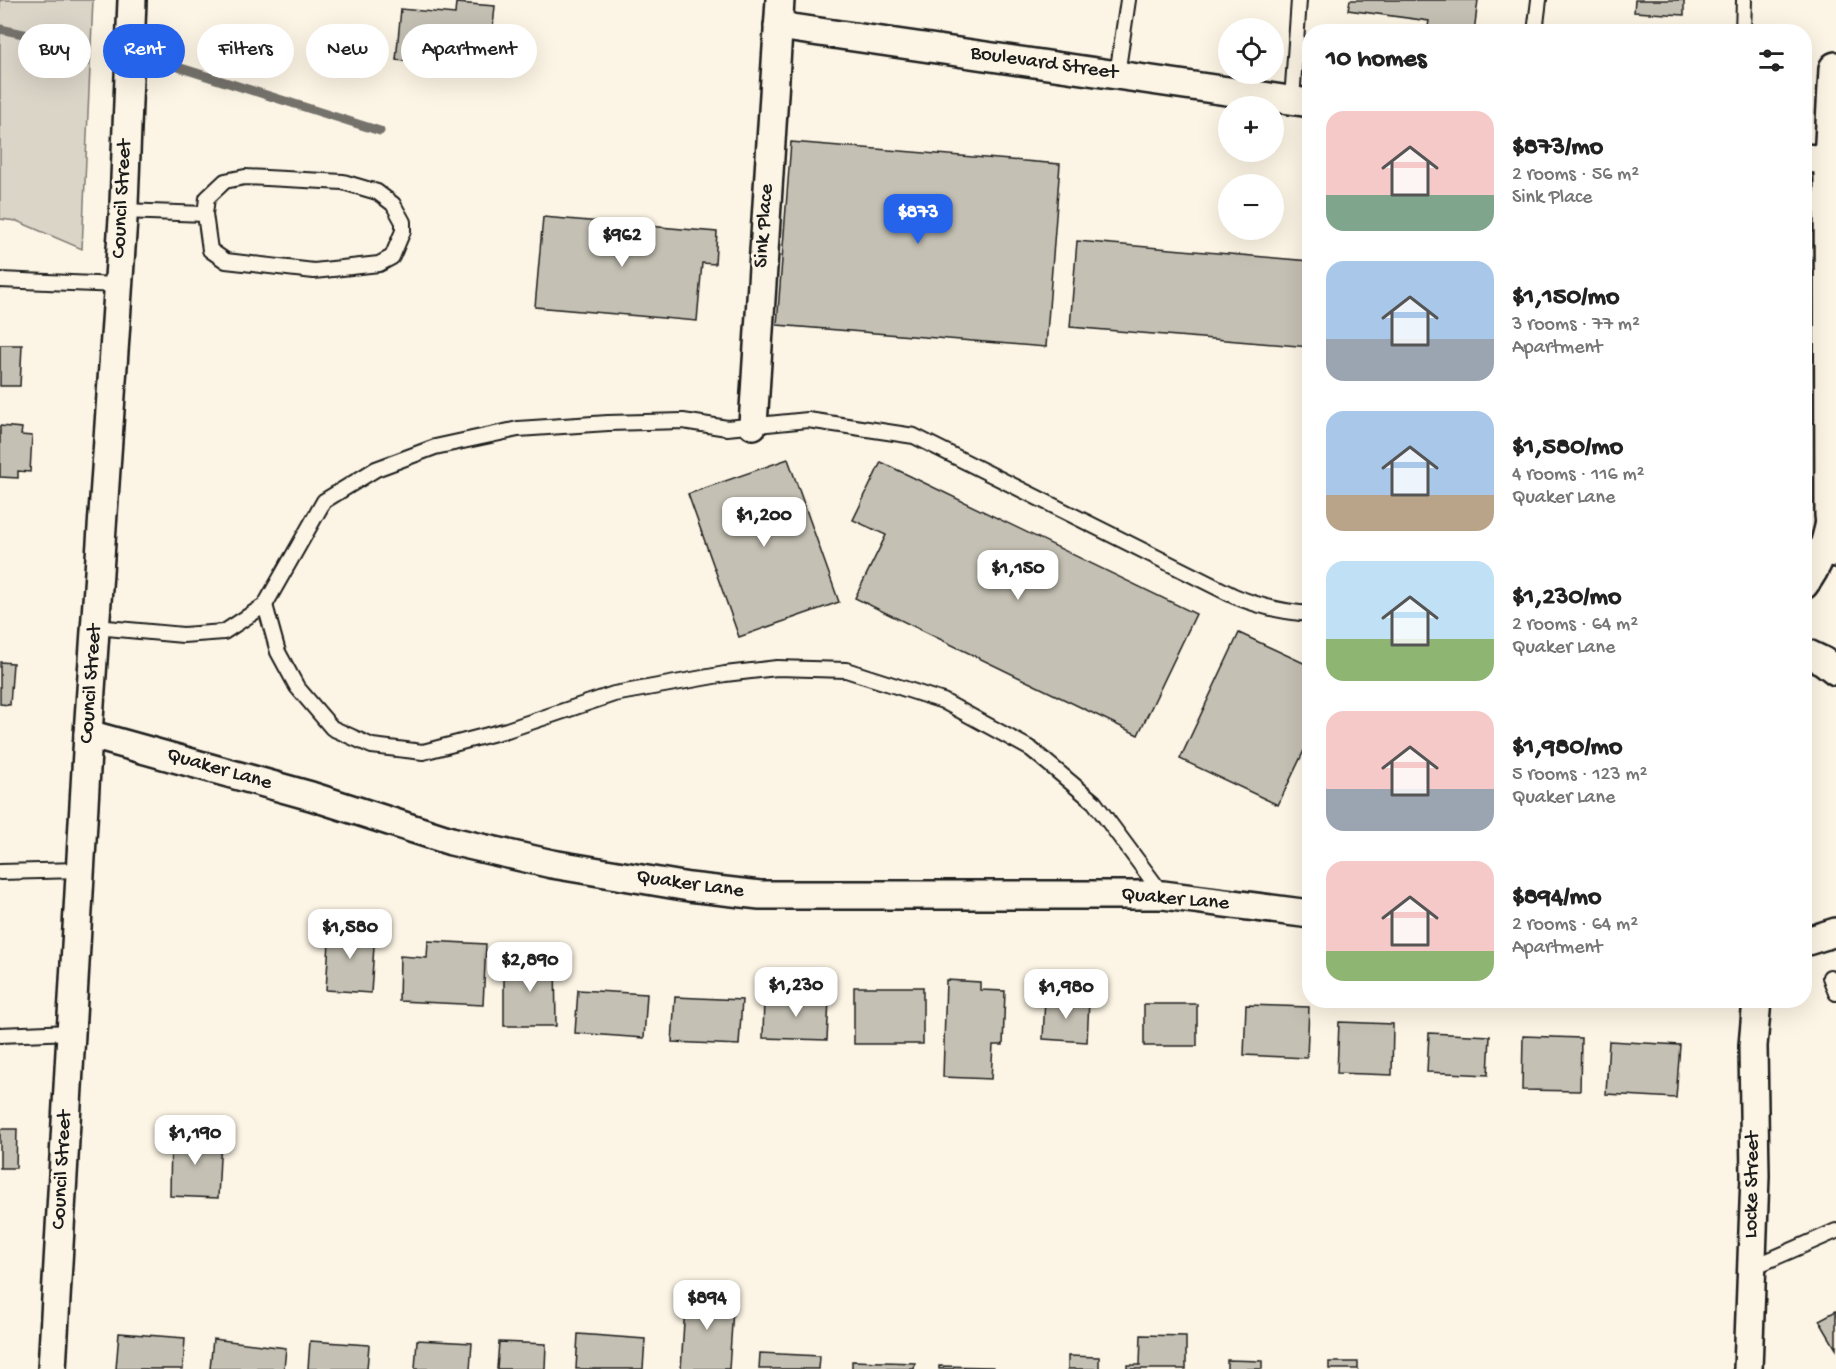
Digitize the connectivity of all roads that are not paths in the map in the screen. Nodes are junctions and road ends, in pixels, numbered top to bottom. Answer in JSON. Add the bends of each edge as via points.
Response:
{"nodes":[{"id":1,"x":132,"y":0,"type":"edge"},
{"id":2,"x":1128,"y":0,"type":"edge"},
{"id":3,"x":1299,"y":0,"type":"edge"},
{"id":4,"x":1539,"y":0,"type":"edge"},
{"id":5,"x":1744,"y":0,"type":"edge"},
{"id":6,"x":779,"y":13,"type":"edge"},
{"id":7,"x":1536,"y":24,"type":"edge"},
{"id":8,"x":1743,"y":24,"type":"edge"},
{"id":9,"x":1836,"y":69,"type":"edge"},
{"id":10,"x":1118,"y":75,"type":"junction"},
{"id":11,"x":1300,"y":101,"type":"edge"},
{"id":12,"x":1824,"y":160,"type":"edge"},
{"id":13,"x":123,"y":211,"type":"junction"},
{"id":14,"x":204,"y":214,"type":"junction"},
{"id":15,"x":0,"y":280,"type":"edge"},
{"id":16,"x":118,"y":285,"type":"junction"},
{"id":17,"x":753,"y":425,"type":"junction"},
{"id":18,"x":1832,"y":515,"type":"junction"},
{"id":19,"x":1836,"y":550,"type":"edge"},
{"id":20,"x":1812,"y":575,"type":"edge"},
{"id":21,"x":265,"y":605,"type":"junction"},
{"id":22,"x":1302,"y":614,"type":"edge"},
{"id":23,"x":96,"y":627,"type":"junction"},
{"id":24,"x":1812,"y":656,"type":"edge"},
{"id":25,"x":1836,"y":671,"type":"edge"},
{"id":26,"x":88,"y":734,"type":"junction"},
{"id":27,"x":80,"y":870,"type":"junction"},
{"id":28,"x":0,"y":872,"type":"edge"},
{"id":29,"x":1163,"y":895,"type":"junction"},
{"id":30,"x":1302,"y":913,"type":"edge"},
{"id":31,"x":1836,"y":932,"type":"edge"},
{"id":32,"x":1812,"y":940,"type":"edge"},
{"id":33,"x":1830,"y":977,"type":"dead end"},
{"id":34,"x":1836,"y":993,"type":"edge"},
{"id":35,"x":1756,"y":1008,"type":"edge"},
{"id":36,"x":71,"y":1032,"type":"junction"},
{"id":37,"x":0,"y":1035,"type":"edge"},
{"id":38,"x":1836,"y":1231,"type":"edge"},
{"id":39,"x":1752,"y":1268,"type":"junction"},
{"id":40,"x":52,"y":1369,"type":"edge"},
{"id":41,"x":1748,"y":1369,"type":"edge"}],
"edges":[{"from":1,"to":13,"type":"street","name":"Council Street"},
{"from":2,"to":10,"type":"lane"},
{"from":3,"to":11,"type":"lane"},
{"from":4,"to":7,"type":"lane"},
{"from":5,"to":8,"type":"lane"},
{"from":6,"to":10,"type":"street","name":"Boulevard Street"},
{"from":6,"to":17,"type":"street","name":"Sink Place"},
{"from":9,"to":12,"type":"main road"},
{"from":10,"to":11,"type":"street","name":"Boulevard Street"},
{"from":12,"to":18,"type":"main road"},
{"from":13,"to":14,"type":"lane"},
{"from":13,"to":16,"type":"street","name":"Council Street"},
{"from":14,"to":14,"type":"lane","via":[[210,250],[226,261],[314,271],[379,264],[392,257],[403,231],[403,222],[393,204],[377,192],[343,182],[244,177],[225,181],[207,198]]},
{"from":15,"to":16,"type":"lane"},
{"from":16,"to":23,"type":"street","name":"Council Street"},
{"from":17,"to":21,"type":"lane","via":[[727,428],[683,421],[518,429],[435,447],[376,469],[324,501]]},
{"from":17,"to":22,"type":"lane","via":[[808,420],[914,436],[1234,596],[1258,606]]},
{"from":18,"to":19,"type":"main road"},
{"from":18,"to":20,"type":"street"},
{"from":21,"to":23,"type":"lane","via":[[224,632],[183,635]]},
{"from":21,"to":29,"type":"lane","via":[[278,652],[297,687],[332,728],[372,746],[423,752],[507,730],[614,694],[777,668],[846,669],[943,701],[1031,749],[1094,802]]},
{"from":23,"to":26,"type":"street","name":"Council Street"},
{"from":24,"to":25,"type":"street"},
{"from":26,"to":27,"type":"street","name":"Council Street"},
{"from":26,"to":29,"type":"street","name":"Quaker Lane","via":[[311,796],[451,841],[552,864],[689,887],[760,895]]},
{"from":27,"to":28,"type":"lane"},
{"from":27,"to":36,"type":"street","name":"Council Street"},
{"from":29,"to":30,"type":"street","name":"Quaker Lane"},
{"from":31,"to":32,"type":"street"},
{"from":33,"to":34,"type":"lane"},
{"from":35,"to":39,"type":"street","name":"Locke Street"},
{"from":36,"to":37,"type":"lane"},
{"from":36,"to":40,"type":"street","name":"Council Street"},
{"from":38,"to":39,"type":"lane"},
{"from":39,"to":41,"type":"street","name":"Locke Street"}]}
